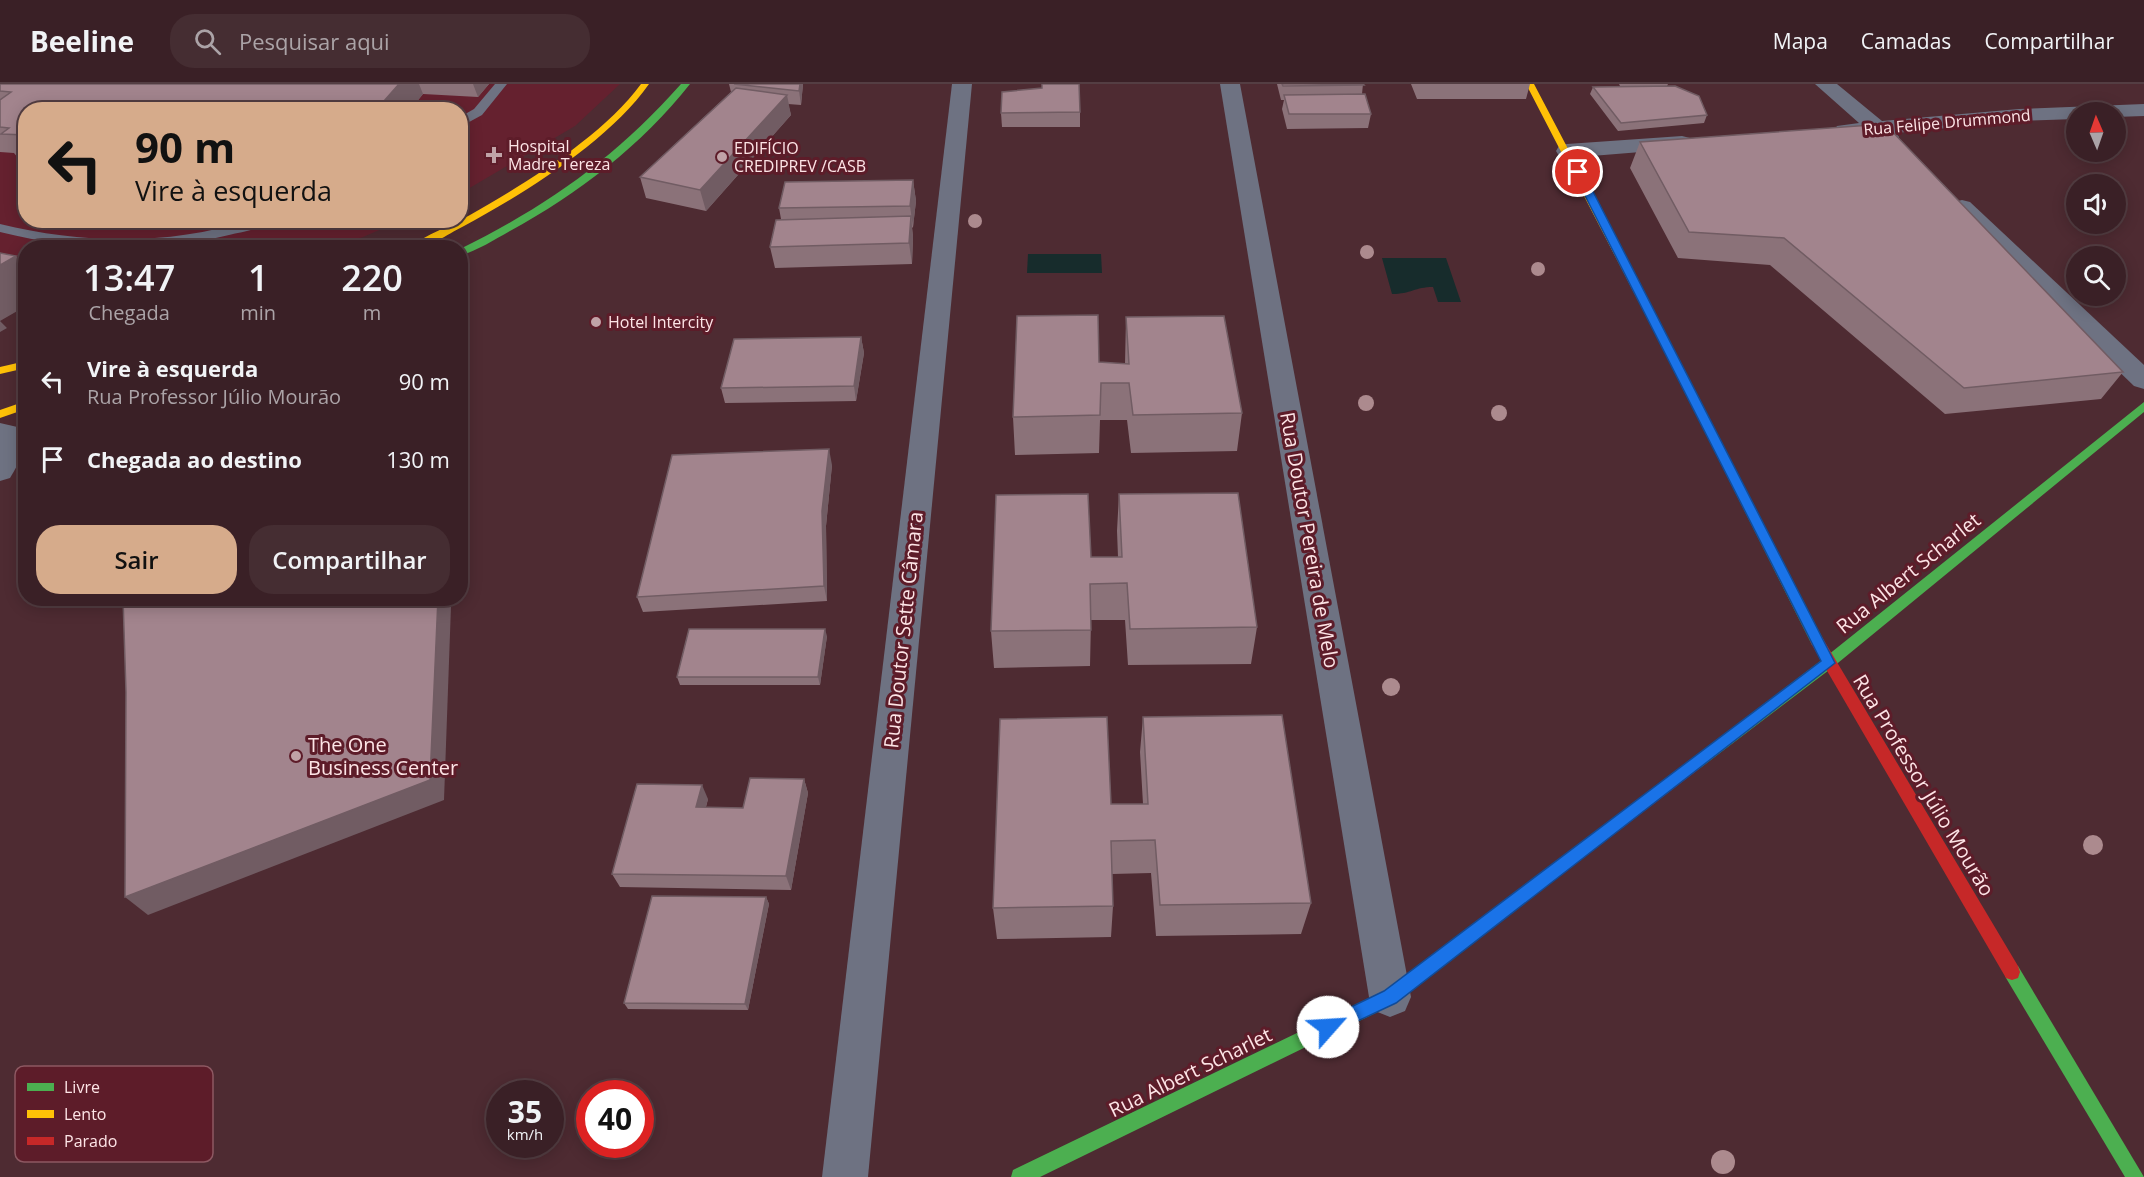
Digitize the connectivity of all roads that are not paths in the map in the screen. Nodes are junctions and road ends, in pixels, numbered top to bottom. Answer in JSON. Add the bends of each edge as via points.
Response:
{"nodes":[{"id":1,"x":501,"y":84,"type":"edge"},
{"id":2,"x":645,"y":84,"type":"edge"},
{"id":3,"x":686,"y":84,"type":"edge"},
{"id":4,"x":962,"y":84,"type":"edge"},
{"id":5,"x":1230,"y":84,"type":"edge"},
{"id":6,"x":1530,"y":84,"type":"edge"},
{"id":7,"x":1825,"y":84,"type":"edge"},
{"id":8,"x":2144,"y":110,"type":"edge"},
{"id":9,"x":2126,"y":111,"type":"edge"},
{"id":10,"x":2066,"y":113,"type":"edge"},
{"id":11,"x":468,"y":118,"type":"edge"},
{"id":12,"x":1879,"y":129,"type":"junction"},
{"id":13,"x":1821,"y":133,"type":"edge"},
{"id":14,"x":1706,"y":141,"type":"edge"},
{"id":15,"x":1567,"y":151,"type":"junction"},
{"id":16,"x":1905,"y":153,"type":"edge"},
{"id":17,"x":1947,"y":194,"type":"edge"},
{"id":18,"x":468,"y":221,"type":"edge"},
{"id":19,"x":0,"y":228,"type":"edge"},
{"id":20,"x":235,"y":228,"type":"edge"},
{"id":21,"x":455,"y":228,"type":"edge"},
{"id":22,"x":54,"y":240,"type":"edge"},
{"id":23,"x":181,"y":240,"type":"edge"},
{"id":24,"x":430,"y":240,"type":"edge"},
{"id":25,"x":468,"y":249,"type":"edge"},
{"id":26,"x":18,"y":366,"type":"edge"},
{"id":27,"x":0,"y":371,"type":"edge"},
{"id":28,"x":2144,"y":380,"type":"edge"},
{"id":29,"x":2144,"y":406,"type":"edge"},
{"id":30,"x":18,"y":408,"type":"edge"},
{"id":31,"x":0,"y":414,"type":"edge"},
{"id":32,"x":0,"y":432,"type":"edge"},
{"id":33,"x":0,"y":471,"type":"edge"},
{"id":34,"x":18,"y":475,"type":"edge"},
{"id":35,"x":0,"y":489,"type":"edge"},
{"id":36,"x":1828,"y":663,"type":"junction"},
{"id":37,"x":1390,"y":997,"type":"junction"},
{"id":38,"x":845,"y":1177,"type":"edge"},
{"id":39,"x":1020,"y":1177,"type":"edge"},
{"id":40,"x":2135,"y":1177,"type":"edge"}],
"edges":[{"from":1,"to":11,"type":"lane"},
{"from":2,"to":18,"type":"street","via":[[594,136]]},
{"from":3,"to":25,"type":"street","via":[[640,135],[601,167],[496,237]]},
{"from":4,"to":38,"type":"street","name":"Rua Doutor Sette Câmara"},
{"from":5,"to":37,"type":"street","name":"Rua Doutor Pereira de Melo"},
{"from":6,"to":15,"type":"street","name":"Rua Professor Júlio Mourão"},
{"from":7,"to":12,"type":"street"},
{"from":8,"to":9,"type":"street"},
{"from":10,"to":12,"type":"street","name":"Rua Felipe Drummond"},
{"from":12,"to":13,"type":"street","name":"Rua Felipe Drummond"},
{"from":12,"to":16,"type":"street"},
{"from":14,"to":15,"type":"street"},
{"from":15,"to":36,"type":"street","name":"Rua Professor Júlio Mourão"},
{"from":17,"to":28,"type":"street"},
{"from":19,"to":22,"type":"lane"},
{"from":20,"to":23,"type":"lane"},
{"from":21,"to":24,"type":"street"},
{"from":26,"to":27,"type":"street"},
{"from":29,"to":36,"type":"street","name":"Rua Albert Scharlet"},
{"from":30,"to":31,"type":"street"},
{"from":32,"to":33,"type":"street","via":[[16,436]]},
{"from":34,"to":35,"type":"street"},
{"from":36,"to":37,"type":"street","name":"Rua Albert Scharlet"},
{"from":36,"to":40,"type":"street","name":"Rua Professor Júlio Mourão"},
{"from":37,"to":39,"type":"street","name":"Rua Albert Scharlet"}]}
